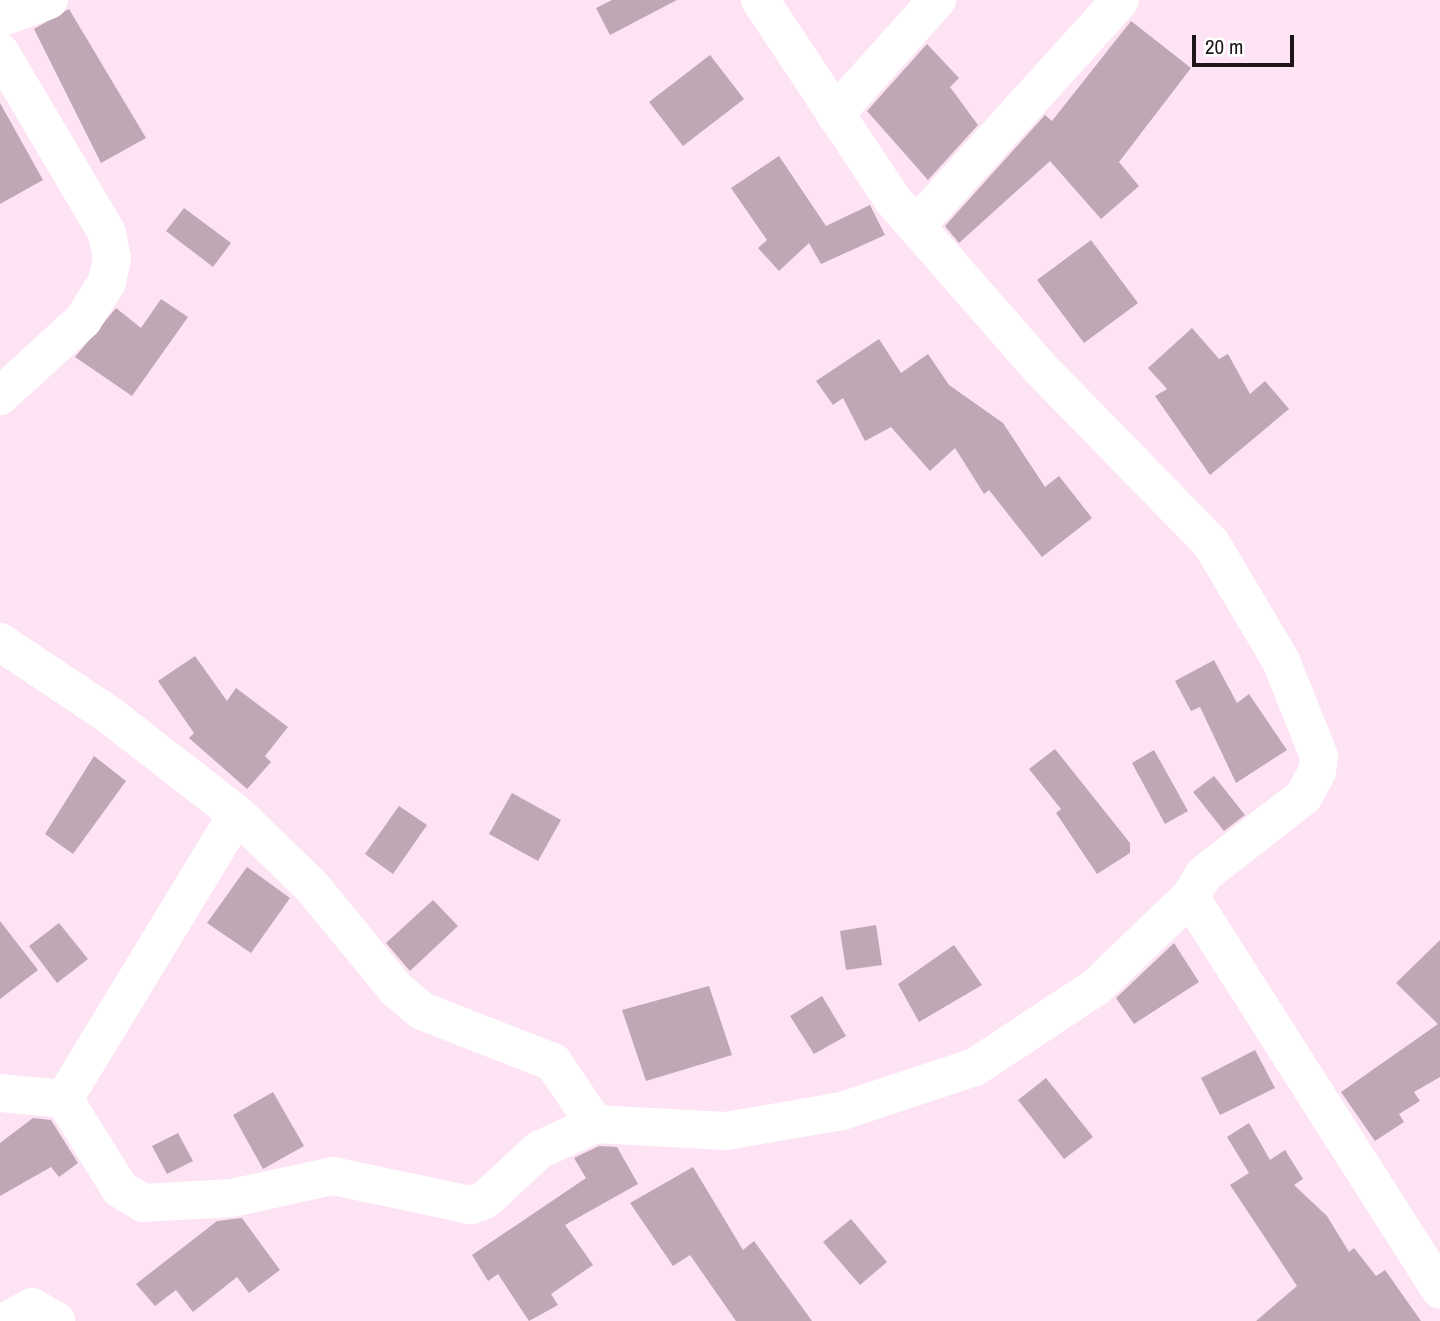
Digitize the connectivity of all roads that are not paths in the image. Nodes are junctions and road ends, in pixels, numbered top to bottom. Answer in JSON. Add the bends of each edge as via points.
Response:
{"nodes":[{"id":1,"x":48,"y":0,"type":"edge"},
{"id":2,"x":760,"y":0,"type":"edge"},
{"id":3,"x":937,"y":0,"type":"edge"},
{"id":4,"x":1120,"y":0,"type":"edge"},
{"id":5,"x":0,"y":18,"type":"edge"},
{"id":6,"x":0,"y":52,"type":"edge"},
{"id":7,"x":835,"y":114,"type":"junction"},
{"id":8,"x":916,"y":226,"type":"junction"},
{"id":9,"x":0,"y":396,"type":"edge"},
{"id":10,"x":0,"y":642,"type":"edge"},
{"id":11,"x":237,"y":814,"type":"junction"},
{"id":12,"x":1190,"y":897,"type":"junction"},
{"id":13,"x":0,"y":1093,"type":"edge"},
{"id":14,"x":64,"y":1099,"type":"junction"},
{"id":15,"x":595,"y":1124,"type":"junction"},
{"id":16,"x":1440,"y":1290,"type":"edge"},
{"id":17,"x":6,"y":1321,"type":"edge"},
{"id":18,"x":56,"y":1321,"type":"edge"}],
"edges":[{"from":1,"to":5,"type":"street"},
{"from":2,"to":7,"type":"street"},
{"from":3,"to":7,"type":"street"},
{"from":4,"to":8,"type":"street"},
{"from":6,"to":9,"type":"street","via":[[107,233],[112,258],[107,282],[83,320]]},
{"from":7,"to":8,"type":"street"},
{"from":8,"to":12,"type":"street","via":[[1038,366],[1212,543],[1281,661],[1319,756],[1317,772],[1303,797],[1204,874]]},
{"from":10,"to":11,"type":"street","via":[[108,714]]},
{"from":11,"to":14,"type":"street"},
{"from":11,"to":15,"type":"street","via":[[313,888],[396,989],[422,1011],[554,1062]]},
{"from":12,"to":15,"type":"street","via":[[1096,988],[975,1067],[842,1111],[726,1130]]},
{"from":12,"to":16,"type":"street"},
{"from":13,"to":14,"type":"street"},
{"from":14,"to":15,"type":"street","via":[[120,1189],[143,1203],[162,1205],[232,1198],[333,1176],[471,1205],[485,1200],[539,1150]]},
{"from":17,"to":18,"type":"street","via":[[32,1307]]}]}
